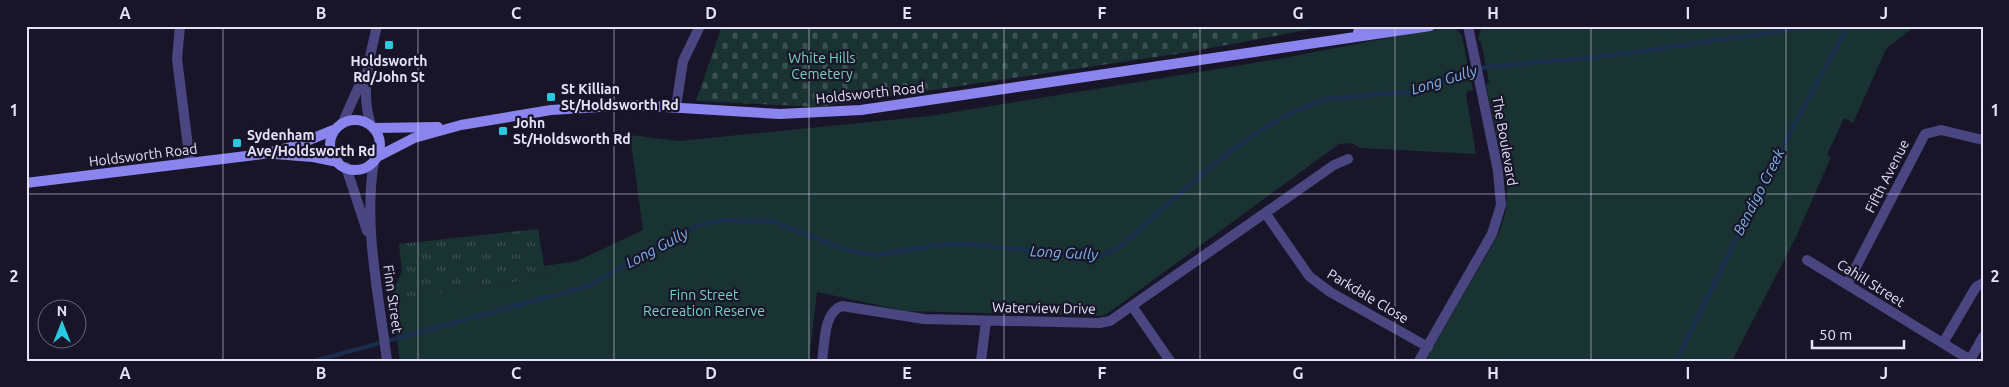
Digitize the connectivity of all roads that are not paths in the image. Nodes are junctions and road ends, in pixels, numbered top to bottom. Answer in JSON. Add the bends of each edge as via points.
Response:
{"nodes":[{"id":1,"x":180,"y":26,"type":"edge"},
{"id":2,"x":377,"y":26,"type":"edge"},
{"id":3,"x":700,"y":26,"type":"edge"},
{"id":4,"x":1384,"y":26,"type":"edge"},
{"id":5,"x":1430,"y":26,"type":"edge"},
{"id":6,"x":1468,"y":26,"type":"edge"},
{"id":7,"x":1281,"y":49,"type":"junction"},
{"id":8,"x":367,"y":69,"type":"junction"},
{"id":9,"x":676,"y":107,"type":"junction"},
{"id":10,"x":461,"y":125,"type":"junction"},
{"id":11,"x":339,"y":126,"type":"junction"},
{"id":12,"x":372,"y":126,"type":"junction"},
{"id":13,"x":1983,"y":140,"type":"edge"},
{"id":14,"x":263,"y":154,"type":"junction"},
{"id":15,"x":375,"y":159,"type":"junction"},
{"id":16,"x":1348,"y":159,"type":"dead end"},
{"id":17,"x":190,"y":162,"type":"junction"},
{"id":18,"x":342,"y":165,"type":"junction"},
{"id":19,"x":26,"y":183,"type":"edge"},
{"id":20,"x":1266,"y":214,"type":"junction"},
{"id":21,"x":371,"y":241,"type":"junction"},
{"id":22,"x":1808,"y":260,"type":"dead end"},
{"id":23,"x":1983,"y":283,"type":"edge"},
{"id":24,"x":1847,"y":284,"type":"junction"},
{"id":25,"x":1132,"y":306,"type":"junction"},
{"id":26,"x":986,"y":320,"type":"junction"},
{"id":27,"x":1983,"y":337,"type":"edge"},
{"id":28,"x":1944,"y":344,"type":"junction"},
{"id":29,"x":1428,"y":347,"type":"junction"},
{"id":30,"x":1971,"y":360,"type":"edge"},
{"id":31,"x":387,"y":361,"type":"edge"},
{"id":32,"x":822,"y":361,"type":"edge"},
{"id":33,"x":982,"y":361,"type":"edge"},
{"id":34,"x":1170,"y":361,"type":"edge"},
{"id":35,"x":1419,"y":361,"type":"edge"}],
"edges":[{"from":1,"to":17,"type":"street","via":[[177,59]]},
{"from":2,"to":8,"type":"street"},
{"from":3,"to":9,"type":"street","via":[[683,61]]},
{"from":4,"to":7,"type":"main road","name":"Holdsworth Road"},
{"from":5,"to":7,"type":"main road","name":"Holdsworth Road"},
{"from":6,"to":29,"type":"street","name":"The Boulevard","via":[[1500,183],[1499,215],[1487,244]]},
{"from":7,"to":9,"type":"main road","name":"Holdsworth Road","via":[[843,112],[780,114]]},
{"from":8,"to":11,"type":"street"},
{"from":8,"to":12,"type":"street","via":[[365,102]]},
{"from":9,"to":10,"type":"main road","name":"Holdsworth Road","via":[[589,106],[531,112]]},
{"from":10,"to":12,"type":"main road","name":"Holdsworth Road"},
{"from":10,"to":15,"type":"main road","name":"Holdsworth Road","via":[[414,138]]},
{"from":11,"to":12,"type":"main road","via":[[357,120]]},
{"from":11,"to":14,"type":"main road","name":"Holdsworth Road","via":[[294,146]]},
{"from":11,"to":18,"type":"main road","via":[[332,135],[331,150]]},
{"from":12,"to":15,"type":"main road","via":[[380,142]]},
{"from":13,"to":24,"type":"street","name":"Fifth Avenue","via":[[1942,130],[1925,134]]},
{"from":14,"to":17,"type":"main road","name":"Holdsworth Road"},
{"from":14,"to":18,"type":"main road","name":"Holdsworth Road","via":[[301,156]]},
{"from":15,"to":18,"type":"main road","via":[[361,169]]},
{"from":15,"to":21,"type":"street","name":"Finn Street","via":[[370,187]]},
{"from":16,"to":20,"type":"street","name":"Waterview Drive","via":[[1334,165]]},
{"from":17,"to":19,"type":"main road","name":"Holdsworth Road"},
{"from":18,"to":21,"type":"street","name":"Finn Street"},
{"from":20,"to":25,"type":"street","name":"Waterview Drive"},
{"from":20,"to":29,"type":"street","name":"Parkdale Close","via":[[1309,276],[1330,292]]},
{"from":21,"to":31,"type":"street","name":"Finn Street"},
{"from":22,"to":24,"type":"street","name":"Cahill Street"},
{"from":23,"to":28,"type":"street","via":[[1976,286]]},
{"from":24,"to":28,"type":"street","name":"Cahill Street"},
{"from":25,"to":26,"type":"street","name":"Waterview Drive","via":[[1110,321],[1099,324]]},
{"from":25,"to":34,"type":"street"},
{"from":26,"to":32,"type":"street","name":"Waterview Drive","via":[[904,318],[842,306],[829,317]]},
{"from":26,"to":33,"type":"street"},
{"from":27,"to":30,"type":"street"},
{"from":28,"to":30,"type":"street","name":"Cahill Street"},
{"from":29,"to":35,"type":"street","name":"The Boulevard"}]}
